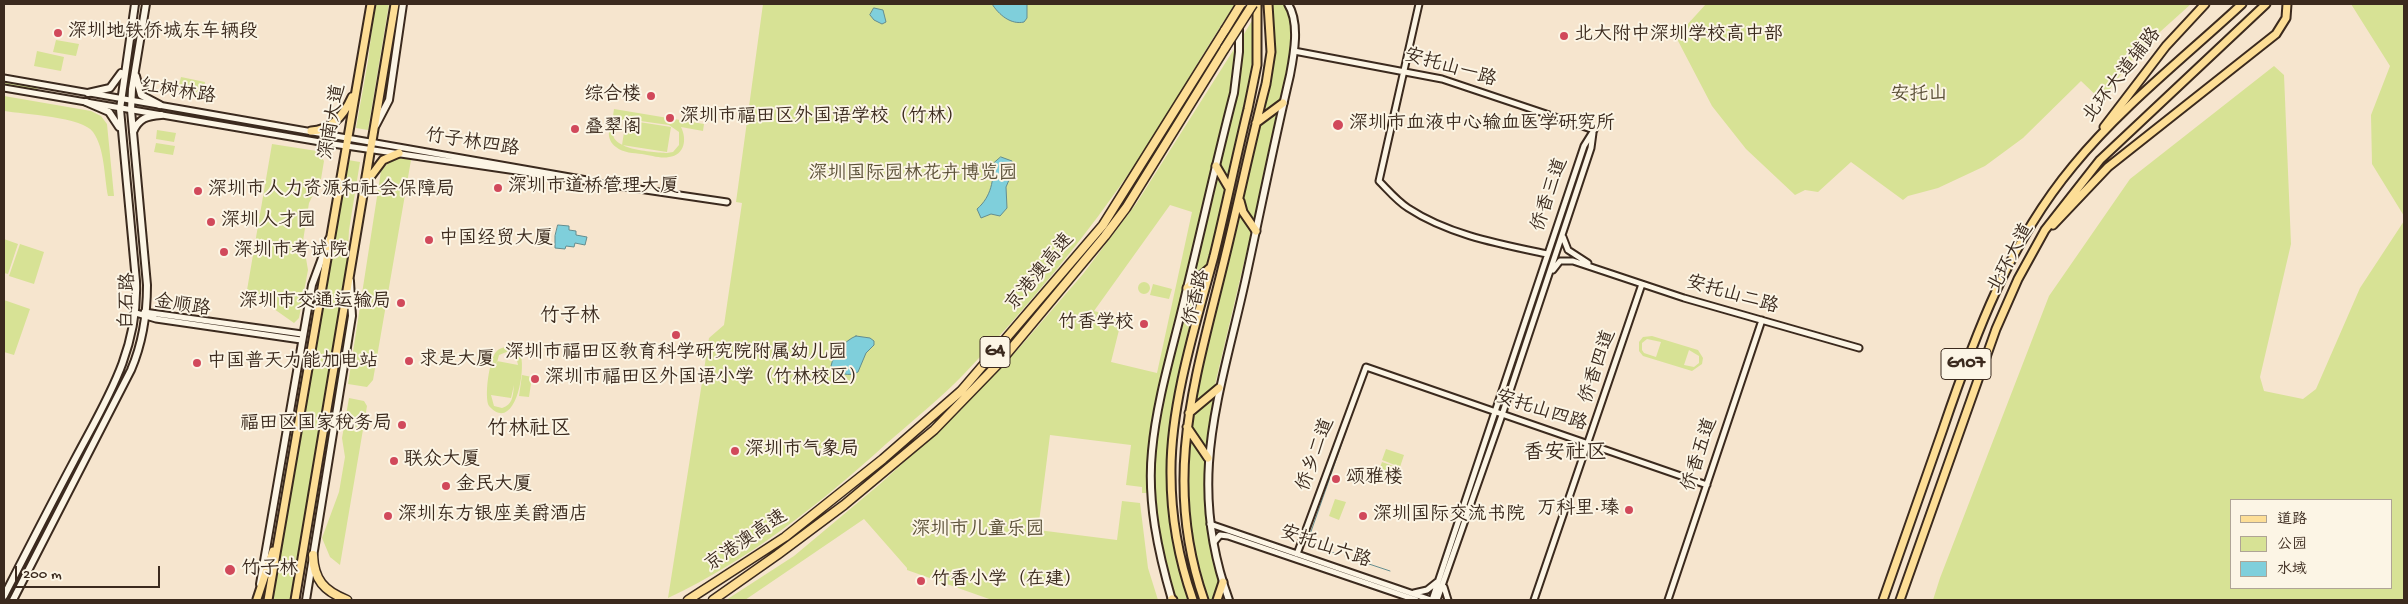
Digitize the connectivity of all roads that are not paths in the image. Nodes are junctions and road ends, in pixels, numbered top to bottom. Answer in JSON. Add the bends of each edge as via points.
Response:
{"nodes":[{"id":1,"x":135,"y":4,"type":"edge"},
{"id":2,"x":146,"y":4,"type":"edge"},
{"id":3,"x":370,"y":4,"type":"edge"},
{"id":4,"x":395,"y":4,"type":"edge"},
{"id":5,"x":403,"y":4,"type":"edge"},
{"id":6,"x":1240,"y":4,"type":"edge"},
{"id":7,"x":1254,"y":4,"type":"edge"},
{"id":8,"x":1257,"y":4,"type":"edge"},
{"id":9,"x":1268,"y":4,"type":"edge"},
{"id":10,"x":1288,"y":4,"type":"edge"},
{"id":11,"x":1419,"y":4,"type":"edge"},
{"id":12,"x":2205,"y":4,"type":"edge"},
{"id":13,"x":2266,"y":4,"type":"edge"},
{"id":14,"x":2287,"y":4,"type":"edge"},
{"id":15,"x":2241,"y":5,"type":"edge"},
{"id":16,"x":1294,"y":52,"type":"junction"},
{"id":17,"x":125,"y":63,"type":"junction"},
{"id":18,"x":135,"y":65,"type":"junction"},
{"id":19,"x":1403,"y":70,"type":"junction"},
{"id":20,"x":358,"y":77,"type":"junction"},
{"id":21,"x":4,"y":78,"type":"edge"},
{"id":22,"x":4,"y":88,"type":"edge"},
{"id":23,"x":88,"y":93,"type":"junction"},
{"id":24,"x":120,"y":98,"type":"junction"},
{"id":25,"x":131,"y":100,"type":"junction"},
{"id":26,"x":86,"y":102,"type":"junction"},
{"id":27,"x":1284,"y":104,"type":"junction"},
{"id":28,"x":160,"y":105,"type":"junction"},
{"id":29,"x":120,"y":108,"type":"junction"},
{"id":30,"x":131,"y":110,"type":"junction"},
{"id":31,"x":162,"y":115,"type":"junction"},
{"id":32,"x":1256,"y":123,"type":"junction"},
{"id":33,"x":374,"y":128,"type":"junction"},
{"id":34,"x":1594,"y":130,"type":"junction"},
{"id":35,"x":120,"y":131,"type":"junction"},
{"id":36,"x":311,"y":131,"type":"junction"},
{"id":37,"x":132,"y":136,"type":"junction"},
{"id":38,"x":348,"y":137,"type":"junction"},
{"id":39,"x":346,"y":146,"type":"junction"},
{"id":40,"x":372,"y":146,"type":"junction"},
{"id":41,"x":2089,"y":148,"type":"junction"},
{"id":42,"x":399,"y":153,"type":"junction"},
{"id":43,"x":1216,"y":166,"type":"junction"},
{"id":44,"x":592,"y":181,"type":"junction"},
{"id":45,"x":365,"y":185,"type":"junction"},
{"id":46,"x":1229,"y":188,"type":"junction"},
{"id":47,"x":1240,"y":198,"type":"junction"},
{"id":48,"x":726,"y":202,"type":"dead end"},
{"id":49,"x":332,"y":230,"type":"junction"},
{"id":50,"x":1256,"y":231,"type":"junction"},
{"id":51,"x":1563,"y":232,"type":"junction"},
{"id":52,"x":2033,"y":251,"type":"junction"},
{"id":53,"x":1547,"y":254,"type":"junction"},
{"id":54,"x":1211,"y":267,"type":"junction"},
{"id":55,"x":1597,"y":268,"type":"junction"},
{"id":56,"x":350,"y":278,"type":"junction"},
{"id":57,"x":1547,"y":280,"type":"junction"},
{"id":58,"x":1642,"y":284,"type":"junction"},
{"id":59,"x":1187,"y":288,"type":"junction"},
{"id":60,"x":136,"y":313,"type":"junction"},
{"id":61,"x":147,"y":315,"type":"junction"},
{"id":62,"x":1762,"y":320,"type":"junction"},
{"id":63,"x":302,"y":337,"type":"junction"},
{"id":64,"x":1859,"y":348,"type":"dead end"},
{"id":65,"x":1366,"y":367,"type":"joint"},
{"id":66,"x":1219,"y":388,"type":"junction"},
{"id":67,"x":1494,"y":412,"type":"junction"},
{"id":68,"x":1189,"y":414,"type":"junction"},
{"id":69,"x":1502,"y":414,"type":"junction"},
{"id":70,"x":1187,"y":425,"type":"junction"},
{"id":71,"x":1588,"y":443,"type":"junction"},
{"id":72,"x":1208,"y":458,"type":"junction"},
{"id":73,"x":1707,"y":485,"type":"junction"},
{"id":74,"x":1210,"y":524,"type":"junction"},
{"id":75,"x":280,"y":530,"type":"junction"},
{"id":76,"x":1213,"y":542,"type":"junction"},
{"id":77,"x":1297,"y":554,"type":"junction"},
{"id":78,"x":313,"y":555,"type":"junction"},
{"id":79,"x":1441,"y":575,"type":"junction"},
{"id":80,"x":1444,"y":581,"type":"junction"},
{"id":81,"x":1223,"y":582,"type":"junction"},
{"id":82,"x":1409,"y":593,"type":"junction"},
{"id":83,"x":4,"y":596,"type":"edge"},
{"id":84,"x":1403,"y":596,"type":"junction"},
{"id":85,"x":257,"y":599,"type":"edge"},
{"id":86,"x":345,"y":599,"type":"edge"},
{"id":87,"x":13,"y":600,"type":"edge"},
{"id":88,"x":268,"y":600,"type":"edge"},
{"id":89,"x":296,"y":600,"type":"edge"},
{"id":90,"x":306,"y":600,"type":"edge"},
{"id":91,"x":688,"y":600,"type":"edge"},
{"id":92,"x":713,"y":600,"type":"edge"},
{"id":93,"x":1172,"y":600,"type":"edge"},
{"id":94,"x":1193,"y":600,"type":"edge"},
{"id":95,"x":1204,"y":600,"type":"edge"},
{"id":96,"x":1217,"y":600,"type":"edge"},
{"id":97,"x":1229,"y":600,"type":"edge"},
{"id":98,"x":1410,"y":600,"type":"edge"},
{"id":99,"x":1416,"y":600,"type":"edge"},
{"id":100,"x":1431,"y":600,"type":"edge"},
{"id":101,"x":1438,"y":600,"type":"edge"},
{"id":102,"x":1448,"y":600,"type":"edge"},
{"id":103,"x":1534,"y":600,"type":"edge"},
{"id":104,"x":1668,"y":600,"type":"edge"},
{"id":105,"x":1883,"y":600,"type":"edge"},
{"id":106,"x":1900,"y":600,"type":"edge"}],
"edges":[{"from":1,"to":17,"type":"main road","name":"白石路"},
{"from":2,"to":18,"type":"main road","name":"白石路"},
{"from":3,"to":20,"type":"main road","name":"深南大道"},
{"from":4,"to":33,"type":"main road"},
{"from":5,"to":33,"type":"main road","via":[[389,100]]},
{"from":6,"to":43,"type":"main road","via":[[1234,93]]},
{"from":6,"to":91,"type":"highway","name":"京港澳高速","number":"G4","bridge":true,"via":[[1103,225],[961,392],[793,531]]},
{"from":7,"to":92,"type":"highway","name":"京港澳高速","number":"G4","bridge":true,"via":[[1126,208],[1000,362],[934,430],[791,546]]},
{"from":8,"to":46,"type":"main road","name":"侨香路","via":[[1257,65]]},
{"from":9,"to":32,"type":"main road","name":"侨香路","via":[[1271,52]]},
{"from":10,"to":16,"type":"main road","via":[[1293,19]]},
{"from":11,"to":19,"type":"street"},
{"from":12,"to":41,"type":"main road","name":"北环大道辅路","via":[[2166,46]]},
{"from":13,"to":52,"type":"main road","name":"北环大道","number":"G107","via":[[2100,160],[2063,205]]},
{"from":14,"to":52,"type":"main road","via":[[2281,28],[2108,167]]},
{"from":15,"to":41,"type":"main road","name":"北环大道","number":"G107"},
{"from":16,"to":19,"type":"street","name":"安托山一路"},
{"from":16,"to":27,"type":"main road"},
{"from":17,"to":23,"type":"main road","via":[[114,85]]},
{"from":17,"to":24,"type":"main road","name":"白石路"},
{"from":18,"to":25,"type":"main road","name":"白石路"},
{"from":18,"to":28,"type":"main road","via":[[138,92]]},
{"from":19,"to":34,"type":"street","name":"安托山一路","via":[[1442,78]]},
{"from":19,"to":53,"type":"street","via":[[1379,181],[1403,204],[1436,222],[1470,236]]},
{"from":20,"to":36,"type":"main road","via":[[340,118],[325,128]]},
{"from":20,"to":38,"type":"main road","name":"深南大道"},
{"from":21,"to":23,"type":"street","name":"红树林路"},
{"from":22,"to":26,"type":"street","name":"红树林路"},
{"from":23,"to":24,"type":"street","name":"红树林路"},
{"from":24,"to":25,"type":"street","name":"红树林路"},
{"from":24,"to":29,"type":"main road","name":"白石路"},
{"from":25,"to":28,"type":"street","name":"红树林路"},
{"from":25,"to":30,"type":"main road","name":"白石路"},
{"from":26,"to":29,"type":"street","name":"红树林路"},
{"from":26,"to":35,"type":"main road","via":[[109,112]]},
{"from":27,"to":32,"type":"main road"},
{"from":27,"to":50,"type":"main road"},
{"from":28,"to":36,"type":"street","name":"红树林路"},
{"from":29,"to":30,"type":"street","name":"红树林路"},
{"from":29,"to":35,"type":"main road","name":"白石路"},
{"from":30,"to":31,"type":"street","name":"红树林路"},
{"from":30,"to":37,"type":"main road","name":"白石路"},
{"from":31,"to":37,"type":"main road","via":[[140,120]]},
{"from":31,"to":39,"type":"street","name":"红树林路"},
{"from":32,"to":47,"type":"main road","name":"侨香路"},
{"from":33,"to":40,"type":"main road"},
{"from":34,"to":51,"type":"street","name":"侨香三道"},
{"from":34,"to":53,"type":"street","name":"侨香三道","via":[[1584,146]]},
{"from":35,"to":60,"type":"main road","name":"白石路","via":[[136,281]]},
{"from":36,"to":38,"type":"street","name":"红树林路"},
{"from":37,"to":61,"type":"main road","name":"白石路"},
{"from":38,"to":39,"type":"main road","name":"深南大道"},
{"from":38,"to":40,"type":"street","name":"竹子林四路"},
{"from":39,"to":40,"type":"street","name":"竹子林四路"},
{"from":39,"to":49,"type":"main road","name":"深南大道"},
{"from":40,"to":42,"type":"street","name":"竹子林四路"},
{"from":40,"to":44,"type":"street","name":"竹子林四路"},
{"from":40,"to":45,"type":"main road"},
{"from":41,"to":105,"type":"main road","name":"北环大道","number":"G107","via":[[2041,209],[1992,297]]},
{"from":42,"to":44,"type":"street","name":"竹子林四路","via":[[578,182]]},
{"from":42,"to":45,"type":"main road","via":[[383,160]]},
{"from":43,"to":46,"type":"main road"},
{"from":43,"to":59,"type":"main road"},
{"from":44,"to":48,"type":"street","name":"竹子林四路"},
{"from":45,"to":56,"type":"main road"},
{"from":46,"to":54,"type":"main road","name":"侨香路"},
{"from":47,"to":50,"type":"main road","via":[[1243,212]]},
{"from":47,"to":68,"type":"main road","name":"侨香路"},
{"from":49,"to":63,"type":"main road","via":[[312,285]]},
{"from":49,"to":75,"type":"main road","name":"深南大道"},
{"from":50,"to":66,"type":"main road"},
{"from":51,"to":55,"type":"street","via":[[1563,242],[1568,250]]},
{"from":51,"to":57,"type":"street","name":"侨香三道"},
{"from":52,"to":106,"type":"main road","name":"北环大道","number":"G107","via":[[1980,370]]},
{"from":53,"to":67,"type":"street","name":"侨香三道"},
{"from":54,"to":59,"type":"main road"},
{"from":54,"to":94,"type":"main road","name":"侨香路","via":[[1182,385],[1171,474],[1178,547]]},
{"from":55,"to":57,"type":"street","via":[[1563,260]]},
{"from":55,"to":58,"type":"street","name":"安托山二路"},
{"from":56,"to":78,"type":"main road","via":[[352,316]]},
{"from":56,"to":89,"type":"main road"},
{"from":57,"to":69,"type":"street","name":"侨香三道"},
{"from":58,"to":62,"type":"street","name":"安托山二路"},
{"from":58,"to":71,"type":"street","name":"侨香四道"},
{"from":59,"to":93,"type":"main road","via":[[1162,393],[1152,452],[1155,526]]},
{"from":60,"to":61,"type":"street","name":"金顺路"},
{"from":60,"to":83,"type":"main road","name":"白石路","via":[[130,344],[118,376]]},
{"from":61,"to":63,"type":"street","name":"金顺路"},
{"from":61,"to":87,"type":"main road","name":"白石路","via":[[131,370]]},
{"from":62,"to":64,"type":"street","name":"安托山二路"},
{"from":62,"to":73,"type":"street","name":"侨香五道"},
{"from":63,"to":85,"type":"main road"},
{"from":65,"to":67,"type":"street","name":"安托山四路"},
{"from":65,"to":77,"type":"street","name":"侨乡二道"},
{"from":66,"to":68,"type":"main road"},
{"from":66,"to":72,"type":"main road"},
{"from":67,"to":69,"type":"street","name":"安托山四路"},
{"from":67,"to":79,"type":"street","name":"侨香三道"},
{"from":68,"to":70,"type":"main road","name":"侨香路"},
{"from":69,"to":71,"type":"street","name":"安托山四路"},
{"from":69,"to":80,"type":"street","name":"侨香三道"},
{"from":70,"to":72,"type":"main road","via":[[1189,433]]},
{"from":70,"to":95,"type":"main road","name":"侨香路","via":[[1182,480],[1184,507]]},
{"from":71,"to":73,"type":"street","name":"安托山四路"},
{"from":71,"to":103,"type":"street","name":"侨香四道"},
{"from":72,"to":74,"type":"main road"},
{"from":73,"to":104,"type":"street","name":"侨香五道"},
{"from":74,"to":76,"type":"main road"},
{"from":74,"to":77,"type":"street","name":"安托山六路"},
{"from":75,"to":85,"type":"main road"},
{"from":75,"to":88,"type":"main road","name":"深南大道"},
{"from":76,"to":81,"type":"main road"},
{"from":76,"to":84,"type":"street","name":"安托山六路","via":[[1218,536],[1228,536]]},
{"from":77,"to":82,"type":"street","name":"安托山六路"},
{"from":78,"to":86,"type":"highway","via":[[319,582],[329,592]]},
{"from":78,"to":90,"type":"main road"},
{"from":79,"to":82,"type":"street","via":[[1427,590]]},
{"from":79,"to":100,"type":"street","name":"侨香三道"},
{"from":80,"to":101,"type":"street","name":"侨香三道"},
{"from":80,"to":102,"type":"street"},
{"from":81,"to":96,"type":"main road"},
{"from":81,"to":97,"type":"main road"},
{"from":82,"to":100,"type":"street","name":"安托山六路"},
{"from":84,"to":98,"type":"street"},
{"from":84,"to":99,"type":"street","name":"安托山六路"}]}
